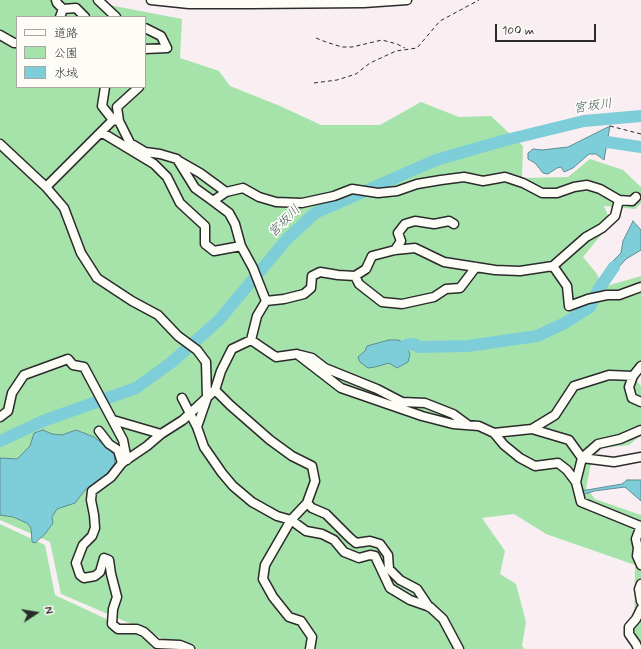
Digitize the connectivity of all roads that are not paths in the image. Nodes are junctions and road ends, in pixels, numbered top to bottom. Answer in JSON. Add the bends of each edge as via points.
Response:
{"nodes":[{"id":1,"x":56,"y":0,"type":"edge"},
{"id":2,"x":98,"y":0,"type":"edge"},
{"id":3,"x":151,"y":0,"type":"edge"},
{"id":4,"x":408,"y":0,"type":"edge"},
{"id":5,"x":395,"y":1,"type":"edge"},
{"id":6,"x":62,"y":13,"type":"edge"},
{"id":7,"x":84,"y":16,"type":"edge"},
{"id":8,"x":115,"y":16,"type":"edge"},
{"id":9,"x":146,"y":28,"type":"edge"},
{"id":10,"x":0,"y":35,"type":"edge"},
{"id":11,"x":16,"y":43,"type":"edge"},
{"id":12,"x":146,"y":49,"type":"edge"},
{"id":13,"x":105,"y":88,"type":"edge"},
{"id":14,"x":138,"y":88,"type":"edge"},
{"id":15,"x":116,"y":120,"type":"junction"},
{"id":16,"x":101,"y":132,"type":"junction"},
{"id":17,"x":0,"y":144,"type":"edge"},
{"id":18,"x":177,"y":159,"type":"junction"},
{"id":19,"x":46,"y":187,"type":"junction"},
{"id":20,"x":226,"y":192,"type":"junction"},
{"id":21,"x":636,"y":198,"type":"dead end"},
{"id":22,"x":619,"y":200,"type":"junction"},
{"id":23,"x":213,"y":201,"type":"junction"},
{"id":24,"x":454,"y":224,"type":"dead end"},
{"id":25,"x":241,"y":246,"type":"junction"},
{"id":26,"x":395,"y":250,"type":"junction"},
{"id":27,"x":553,"y":266,"type":"junction"},
{"id":28,"x":476,"y":267,"type":"junction"},
{"id":29,"x":355,"y":276,"type":"junction"},
{"id":30,"x":641,"y":287,"type":"edge"},
{"id":31,"x":266,"y":301,"type":"junction"},
{"id":32,"x":252,"y":340,"type":"junction"},
{"id":33,"x":297,"y":354,"type":"junction"},
{"id":34,"x":641,"y":366,"type":"edge"},
{"id":35,"x":633,"y":376,"type":"junction"},
{"id":36,"x":215,"y":390,"type":"junction"},
{"id":37,"x":182,"y":398,"type":"dead end"},
{"id":38,"x":207,"y":398,"type":"junction"},
{"id":39,"x":641,"y":402,"type":"edge"},
{"id":40,"x":190,"y":414,"type":"junction"},
{"id":41,"x":0,"y":417,"type":"edge"},
{"id":42,"x":113,"y":420,"type":"junction"},
{"id":43,"x":468,"y":425,"type":"junction"},
{"id":44,"x":197,"y":427,"type":"junction"},
{"id":45,"x":532,"y":429,"type":"junction"},
{"id":46,"x":641,"y":430,"type":"edge"},
{"id":47,"x":99,"y":431,"type":"dead end"},
{"id":48,"x":494,"y":433,"type":"junction"},
{"id":49,"x":161,"y":434,"type":"junction"},
{"id":50,"x":582,"y":458,"type":"junction"},
{"id":51,"x":641,"y":458,"type":"edge"},
{"id":52,"x":125,"y":462,"type":"junction"},
{"id":53,"x":576,"y":482,"type":"junction"},
{"id":54,"x":307,"y":503,"type":"junction"},
{"id":55,"x":292,"y":520,"type":"junction"},
{"id":56,"x":641,"y":526,"type":"edge"},
{"id":57,"x":640,"y":550,"type":"edge"},
{"id":58,"x":641,"y":565,"type":"edge"},
{"id":59,"x":641,"y":584,"type":"edge"},
{"id":60,"x":641,"y":601,"type":"edge"},
{"id":61,"x":430,"y":607,"type":"junction"},
{"id":62,"x":641,"y":609,"type":"edge"},
{"id":63,"x":190,"y":649,"type":"edge"},
{"id":64,"x":310,"y":649,"type":"edge"},
{"id":65,"x":459,"y":649,"type":"edge"},
{"id":66,"x":638,"y":649,"type":"edge"}],
"edges":[{"from":1,"to":6,"type":"street"},
{"from":2,"to":8,"type":"street"},
{"from":3,"to":5,"type":"street","via":[[189,4]]},
{"from":4,"to":5,"type":"street"},
{"from":6,"to":7,"type":"street","via":[[76,8]]},
{"from":9,"to":12,"type":"street","via":[[161,36],[167,48]]},
{"from":10,"to":11,"type":"street"},
{"from":13,"to":15,"type":"street","via":[[102,106]]},
{"from":14,"to":15,"type":"street","via":[[117,107]]},
{"from":15,"to":16,"type":"street"},
{"from":15,"to":18,"type":"street","via":[[130,143],[145,152]]},
{"from":16,"to":19,"type":"street"},
{"from":16,"to":25,"type":"street","via":[[154,164],[167,177],[180,203],[205,226],[206,244],[214,251]]},
{"from":17,"to":19,"type":"street"},
{"from":18,"to":20,"type":"street"},
{"from":18,"to":23,"type":"street","via":[[195,188]]},
{"from":19,"to":38,"type":"street","via":[[64,208],[81,253],[97,278],[158,315],[178,336],[197,350],[206,362]]},
{"from":20,"to":22,"type":"street","via":[[243,188],[259,197],[276,202],[302,203],[352,189],[378,193],[464,177],[483,181],[505,177],[542,193],[557,193],[574,186],[587,185]]},
{"from":20,"to":23,"type":"street"},
{"from":21,"to":22,"type":"street","via":[[632,201]]},
{"from":22,"to":27,"type":"street","via":[[615,216]]},
{"from":23,"to":25,"type":"street","via":[[229,213]]},
{"from":24,"to":26,"type":"street","via":[[448,221],[434,224],[415,221],[405,224],[398,233],[401,241]]},
{"from":25,"to":31,"type":"street"},
{"from":26,"to":28,"type":"street","via":[[416,248],[444,262]]},
{"from":26,"to":29,"type":"street","via":[[372,256],[366,269]]},
{"from":27,"to":28,"type":"street","via":[[520,271]]},
{"from":27,"to":30,"type":"street","via":[[567,286],[569,306],[600,296],[619,295]]},
{"from":28,"to":29,"type":"street","via":[[460,288],[446,289],[434,297],[402,304],[382,302],[359,284]]},
{"from":29,"to":31,"type":"street","via":[[320,272],[312,276],[311,288],[304,294]]},
{"from":31,"to":32,"type":"street","via":[[257,316]]},
{"from":32,"to":33,"type":"street","via":[[276,357]]},
{"from":32,"to":36,"type":"street","via":[[232,349]]},
{"from":33,"to":43,"type":"street","via":[[312,358],[325,368],[402,402],[425,403],[453,414]]},
{"from":33,"to":43,"type":"street","via":[[341,388],[422,416]]},
{"from":34,"to":35,"type":"street"},
{"from":35,"to":39,"type":"street","via":[[629,387],[632,398]]},
{"from":35,"to":45,"type":"street","via":[[609,375],[574,386],[554,415]]},
{"from":36,"to":38,"type":"street"},
{"from":36,"to":54,"type":"street","via":[[270,440],[292,456],[312,466],[315,481]]},
{"from":37,"to":40,"type":"street"},
{"from":38,"to":40,"type":"street"},
{"from":38,"to":44,"type":"street"},
{"from":40,"to":44,"type":"street"},
{"from":40,"to":49,"type":"street"},
{"from":41,"to":42,"type":"street","via":[[8,412],[12,393],[24,375],[68,359],[73,365],[84,366]]},
{"from":42,"to":49,"type":"street"},
{"from":42,"to":52,"type":"street","via":[[123,440]]},
{"from":43,"to":48,"type":"street"},
{"from":44,"to":55,"type":"street","via":[[204,447],[233,486],[252,502],[277,516]]},
{"from":45,"to":48,"type":"street"},
{"from":45,"to":50,"type":"street","via":[[569,440]]},
{"from":46,"to":50,"type":"street","via":[[620,439],[598,444]]},
{"from":47,"to":52,"type":"street","via":[[109,444],[118,450]]},
{"from":48,"to":53,"type":"street","via":[[520,458],[535,466],[558,463]]},
{"from":49,"to":52,"type":"street"},
{"from":50,"to":51,"type":"street","via":[[614,462]]},
{"from":50,"to":53,"type":"street"},
{"from":52,"to":63,"type":"street","via":[[110,478],[92,491],[95,528],[92,536],[83,545],[76,563],[80,575],[84,578],[94,576],[100,572],[104,558],[109,560],[117,597],[112,624],[118,628],[144,632],[157,644],[180,645]]},
{"from":53,"to":56,"type":"street","via":[[581,502]]},
{"from":54,"to":55,"type":"street"},
{"from":54,"to":61,"type":"street","via":[[326,514],[356,543],[370,541],[380,544],[388,555],[389,569],[400,580],[417,589]]},
{"from":55,"to":61,"type":"street","via":[[306,531],[322,534],[334,540],[344,552],[359,558],[375,556],[390,588],[410,600]]},
{"from":55,"to":64,"type":"street","via":[[265,565],[263,579],[288,617],[301,621],[312,637]]},
{"from":56,"to":57,"type":"street","via":[[636,539]]},
{"from":57,"to":58,"type":"street","via":[[637,556]]},
{"from":59,"to":60,"type":"street"},
{"from":61,"to":65,"type":"street","via":[[443,619]]},
{"from":62,"to":66,"type":"street","via":[[629,627],[629,634]]}]}
